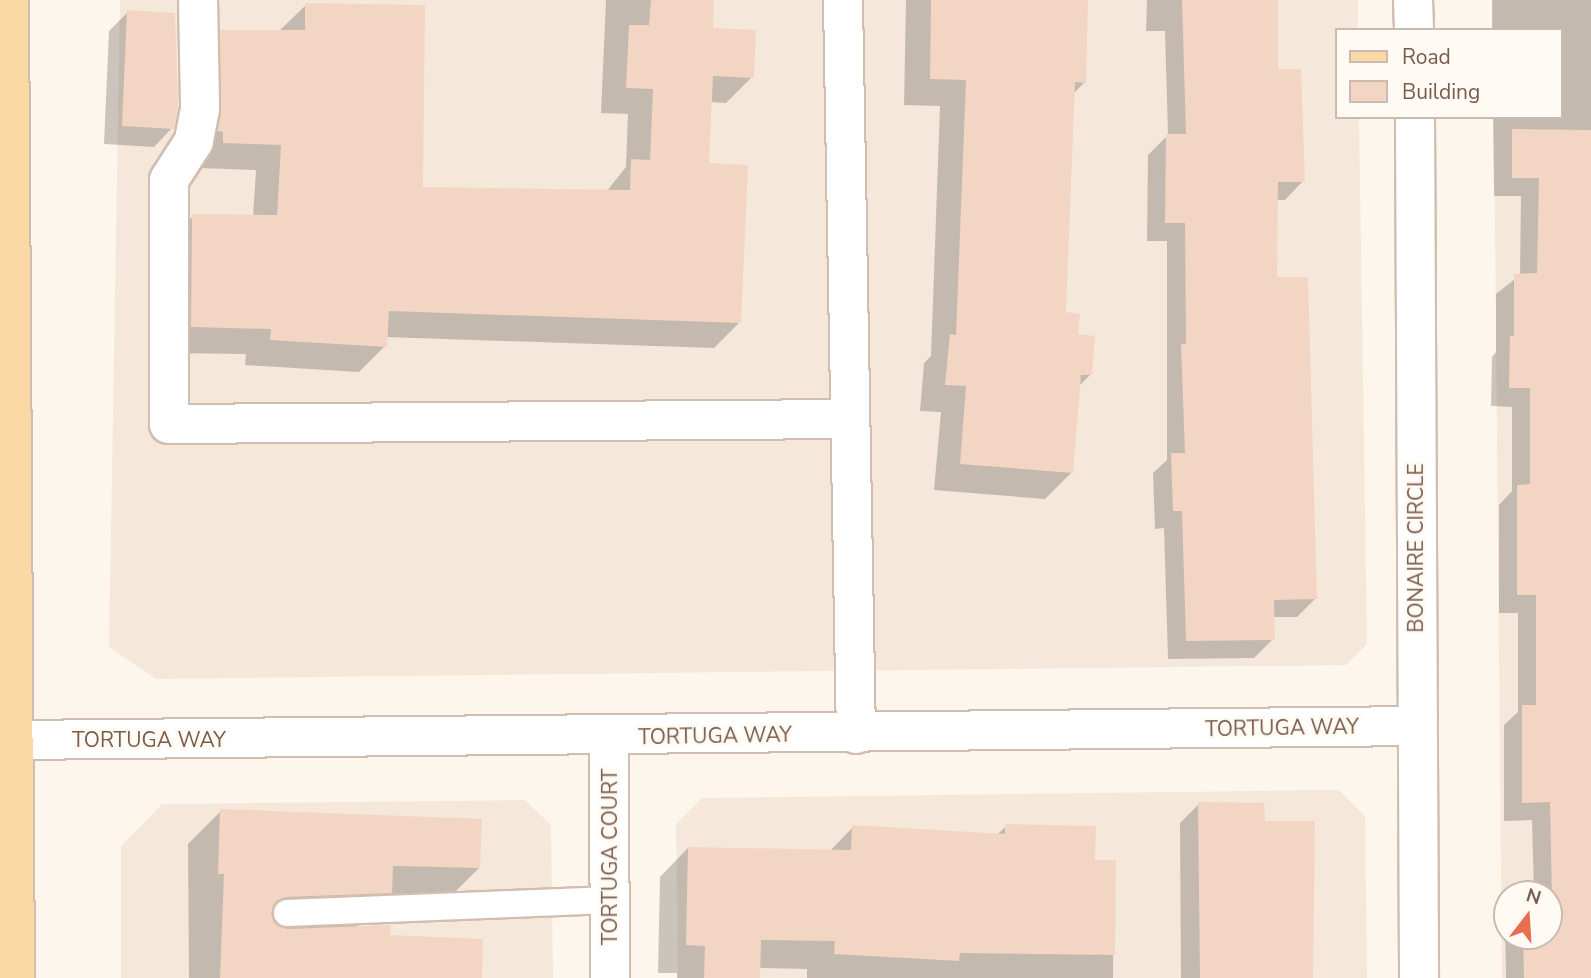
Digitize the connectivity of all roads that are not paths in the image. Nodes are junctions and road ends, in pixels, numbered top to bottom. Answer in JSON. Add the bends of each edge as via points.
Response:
{"nodes":[{"id":1,"x":9,"y":0,"type":"edge"},
{"id":2,"x":198,"y":0,"type":"edge"},
{"id":3,"x":843,"y":0,"type":"edge"},
{"id":4,"x":1413,"y":0,"type":"edge"},
{"id":5,"x":1414,"y":28,"type":"edge"},
{"id":6,"x":1415,"y":119,"type":"edge"},
{"id":7,"x":849,"y":419,"type":"junction"},
{"id":8,"x":1416,"y":726,"type":"junction"},
{"id":9,"x":856,"y":734,"type":"junction"},
{"id":10,"x":609,"y":737,"type":"junction"},
{"id":11,"x":15,"y":740,"type":"junction"},
{"id":12,"x":610,"y":900,"type":"junction"},
{"id":13,"x":287,"y":914,"type":"dead end"},
{"id":14,"x":15,"y":978,"type":"edge"},
{"id":15,"x":610,"y":978,"type":"edge"},
{"id":16,"x":1419,"y":978,"type":"edge"}],
"edges":[{"from":1,"to":11,"type":"main road"},
{"from":2,"to":7,"type":"street","via":[[200,109],[194,141],[169,180],[169,424]]},
{"from":3,"to":7,"type":"street"},
{"from":4,"to":5,"type":"street"},
{"from":6,"to":8,"type":"street","name":"BONAIRE CIRCLE"},
{"from":7,"to":9,"type":"street"},
{"from":8,"to":9,"type":"street","name":"TORTUGA WAY"},
{"from":8,"to":16,"type":"street","name":"BONAIRE CIRCLE"},
{"from":9,"to":10,"type":"street","name":"TORTUGA WAY"},
{"from":10,"to":11,"type":"street","name":"TORTUGA WAY"},
{"from":10,"to":12,"type":"street","name":"TORTUGA COURT"},
{"from":11,"to":14,"type":"main road"},
{"from":12,"to":13,"type":"lane"},
{"from":12,"to":15,"type":"street","name":"TORTUGA COURT"}]}
